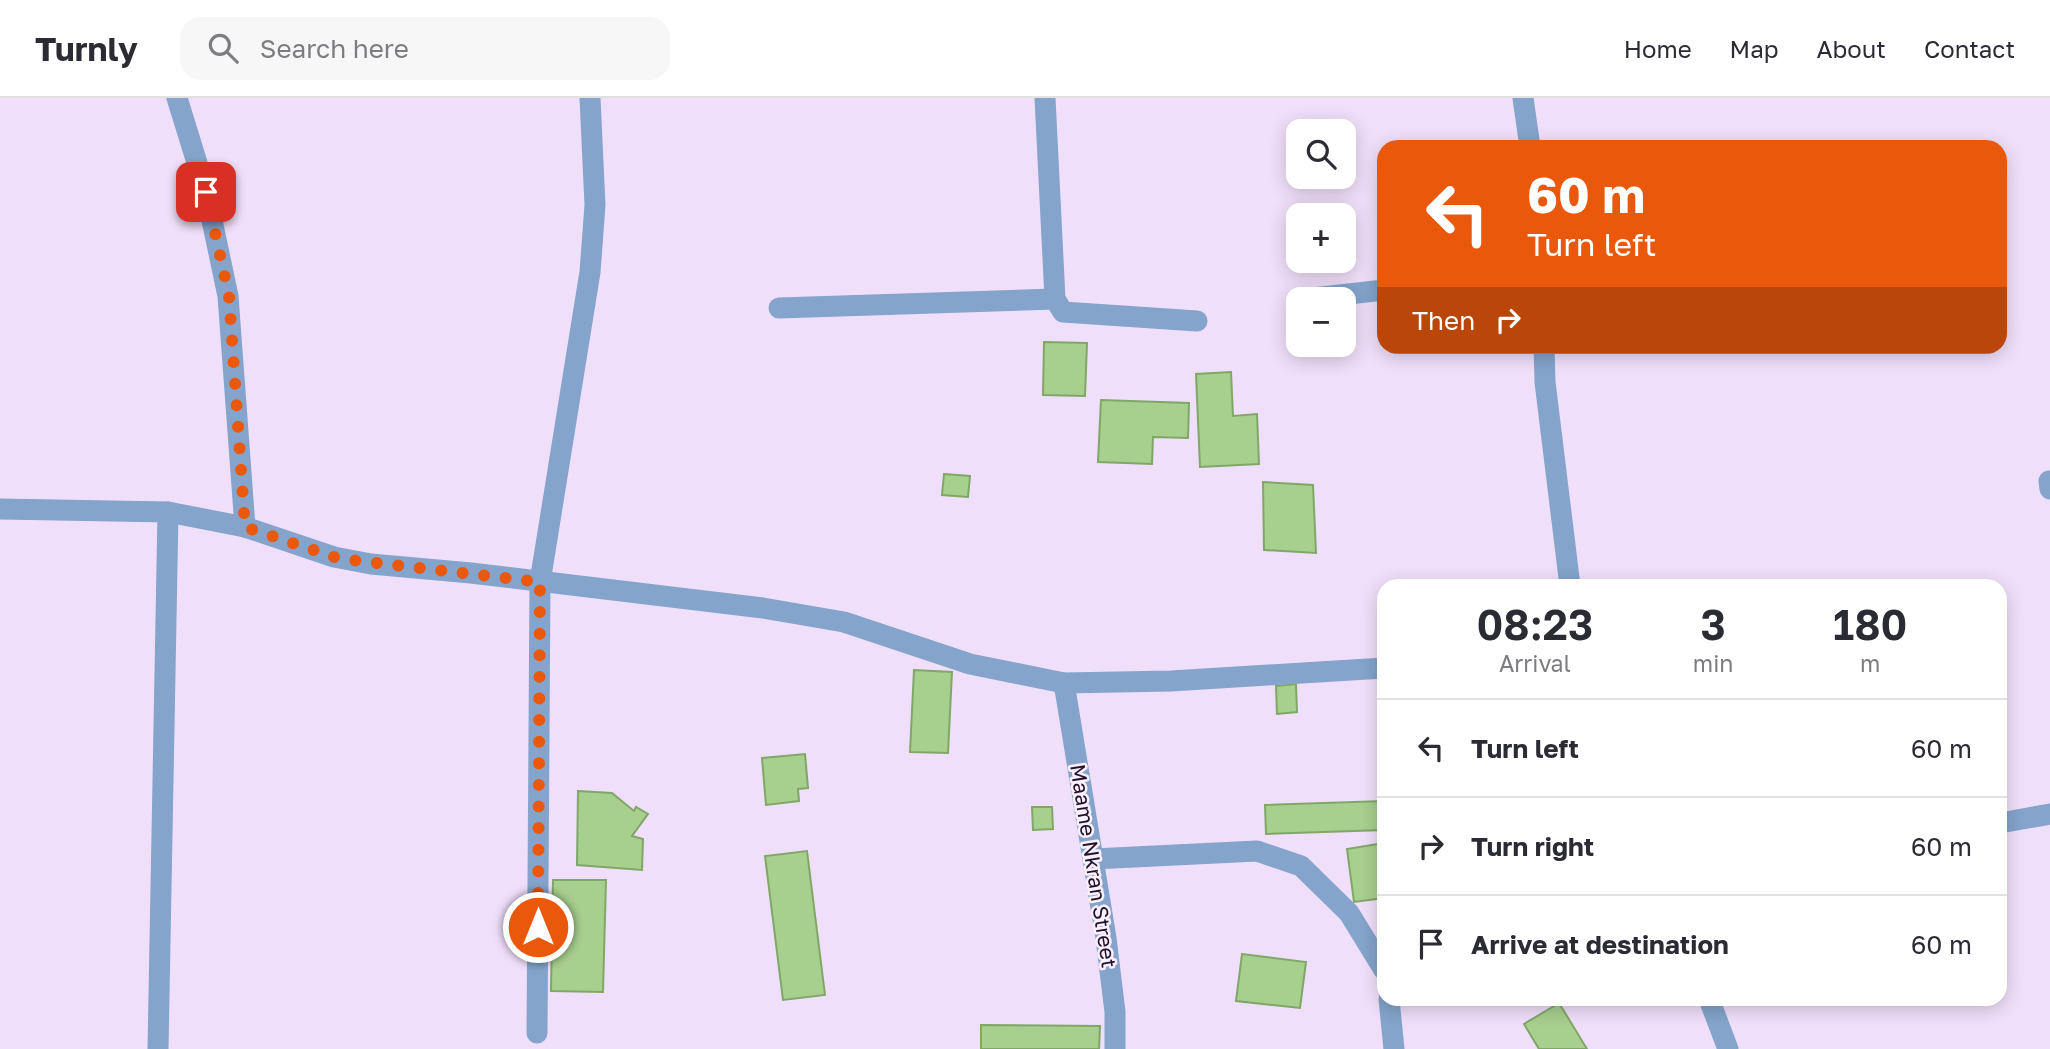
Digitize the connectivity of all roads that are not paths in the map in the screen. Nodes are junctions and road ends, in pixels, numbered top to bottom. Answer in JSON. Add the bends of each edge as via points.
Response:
{"nodes":[{"id":1,"x":177,"y":98,"type":"edge"},
{"id":2,"x":590,"y":98,"type":"edge"},
{"id":3,"x":1045,"y":98,"type":"edge"},
{"id":4,"x":1524,"y":98,"type":"edge"},
{"id":5,"x":1529,"y":140,"type":"edge"},
{"id":6,"x":1377,"y":291,"type":"edge"},
{"id":7,"x":1356,"y":293,"type":"edge"},
{"id":8,"x":1055,"y":299,"type":"junction"},
{"id":9,"x":779,"y":308,"type":"dead end"},
{"id":10,"x":1196,"y":321,"type":"dead end"},
{"id":11,"x":1544,"y":354,"type":"edge"},
{"id":12,"x":0,"y":509,"type":"edge"},
{"id":13,"x":168,"y":512,"type":"junction"},
{"id":14,"x":245,"y":527,"type":"junction"},
{"id":15,"x":1569,"y":579,"type":"edge"},
{"id":16,"x":540,"y":582,"type":"junction"},
{"id":17,"x":1377,"y":668,"type":"edge"},
{"id":18,"x":1064,"y":683,"type":"junction"},
{"id":19,"x":2050,"y":814,"type":"edge"},
{"id":20,"x":2007,"y":822,"type":"edge"},
{"id":21,"x":1093,"y":859,"type":"junction"},
{"id":22,"x":1377,"y":959,"type":"edge"},
{"id":23,"x":1391,"y":1006,"type":"edge"},
{"id":24,"x":1712,"y":1006,"type":"edge"},
{"id":25,"x":537,"y":1033,"type":"dead end"},
{"id":26,"x":158,"y":1049,"type":"edge"},
{"id":27,"x":1115,"y":1049,"type":"edge"},
{"id":28,"x":1394,"y":1049,"type":"edge"},
{"id":29,"x":1728,"y":1049,"type":"edge"}],
"edges":[{"from":1,"to":14,"type":"street","via":[[206,192],[229,296]]},
{"from":2,"to":16,"type":"street","via":[[595,205],[590,272]]},
{"from":3,"to":8,"type":"street"},
{"from":4,"to":5,"type":"street"},
{"from":6,"to":7,"type":"street"},
{"from":8,"to":9,"type":"street"},
{"from":8,"to":10,"type":"street","via":[[1063,312],[1078,315]]},
{"from":11,"to":15,"type":"street"},
{"from":12,"to":13,"type":"street"},
{"from":13,"to":14,"type":"street"},
{"from":13,"to":26,"type":"street"},
{"from":14,"to":16,"type":"street","via":[[334,557]]},
{"from":16,"to":18,"type":"street","via":[[844,622],[970,663]]},
{"from":16,"to":25,"type":"street"},
{"from":17,"to":18,"type":"street"},
{"from":18,"to":21,"type":"street","name":"Maame Nkran Street"},
{"from":19,"to":20,"type":"street"},
{"from":21,"to":22,"type":"street","via":[[1257,851],[1301,866],[1349,913]]},
{"from":21,"to":27,"type":"street","name":"Maame Nkran Street","via":[[1114,1000]]},
{"from":23,"to":28,"type":"street"},
{"from":24,"to":29,"type":"street"}]}
